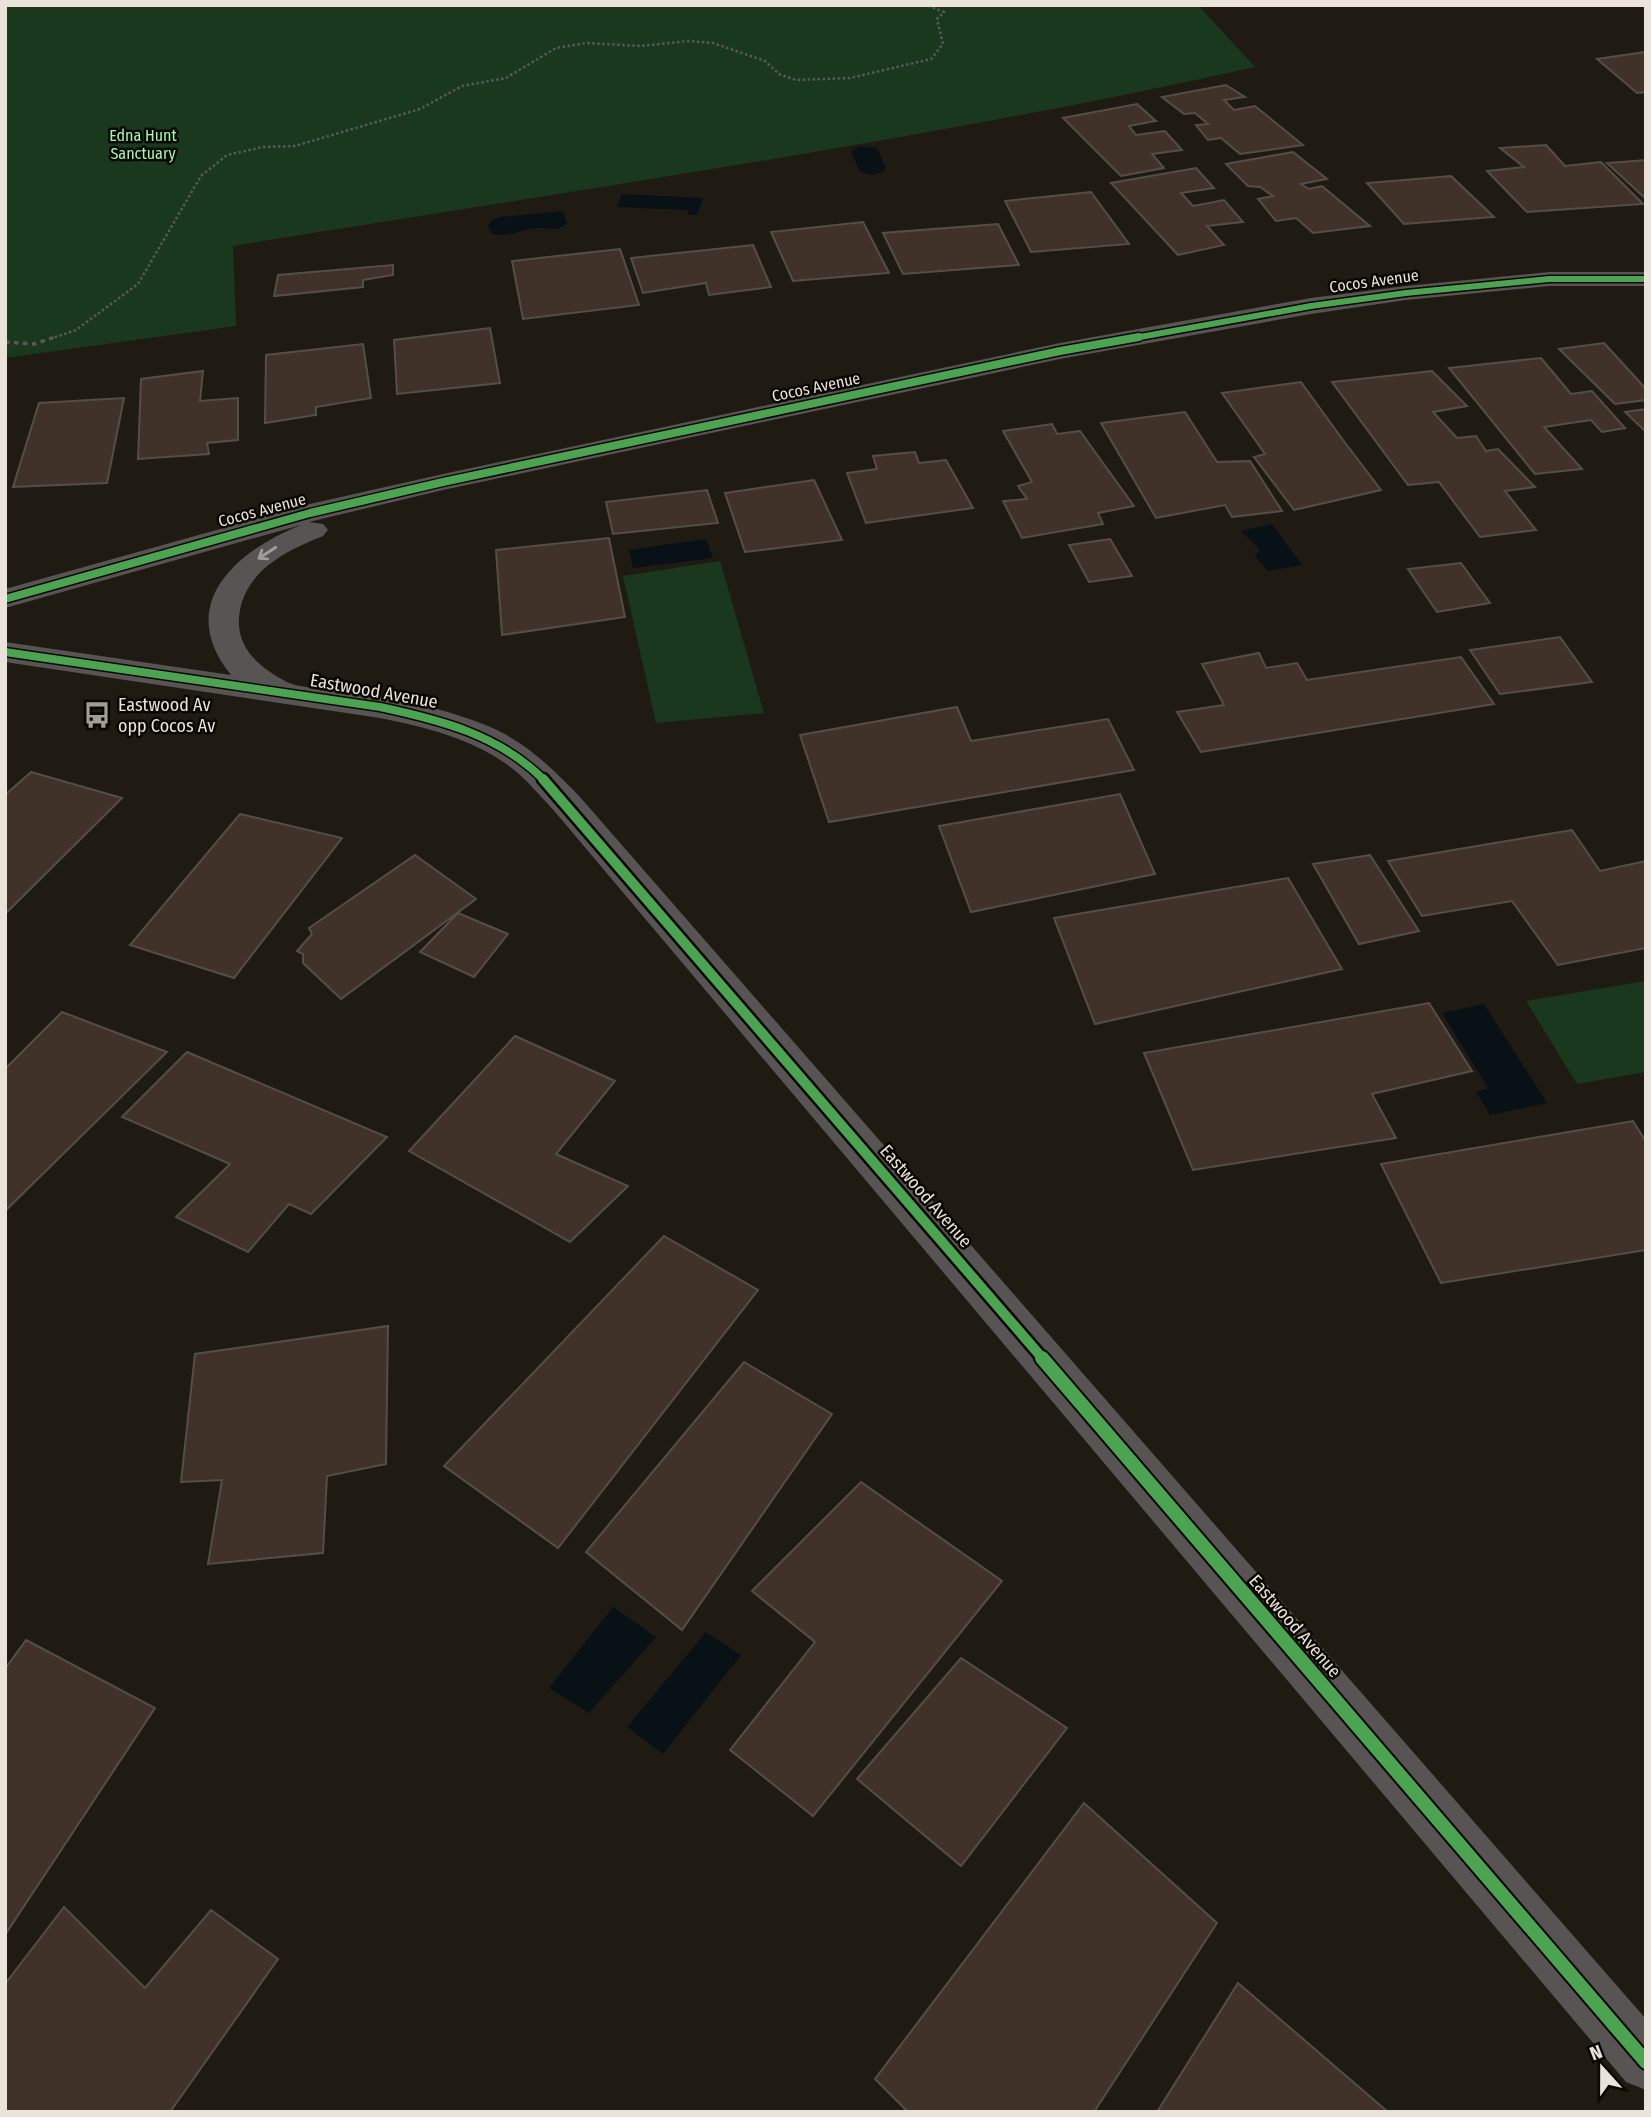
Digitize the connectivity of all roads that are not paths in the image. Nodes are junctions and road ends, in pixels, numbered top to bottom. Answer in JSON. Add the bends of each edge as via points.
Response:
{"nodes":[{"id":1,"x":1646,"y":279,"type":"edge"},
{"id":2,"x":443,"y":482,"type":"junction"},
{"id":3,"x":5,"y":600,"type":"edge"},
{"id":4,"x":5,"y":652,"type":"edge"},
{"id":5,"x":302,"y":696,"type":"junction"},
{"id":6,"x":1646,"y":2062,"type":"edge"}],
"edges":[{"from":1,"to":2,"type":"street","name":"Cocos Avenue","via":[[1549,279],[1311,306],[1059,351]]},
{"from":2,"to":3,"type":"street","name":"Cocos Avenue","via":[[310,513]]},
{"from":2,"to":5,"type":"street","one_way":true,"via":[[288,540],[259,557],[236,581],[225,609],[223,636],[234,662],[260,683]]},
{"from":4,"to":5,"type":"street","name":"Eastwood Avenue"},
{"from":5,"to":6,"type":"street","name":"Eastwood Avenue","via":[[434,718],[485,738],[536,772]]}]}
